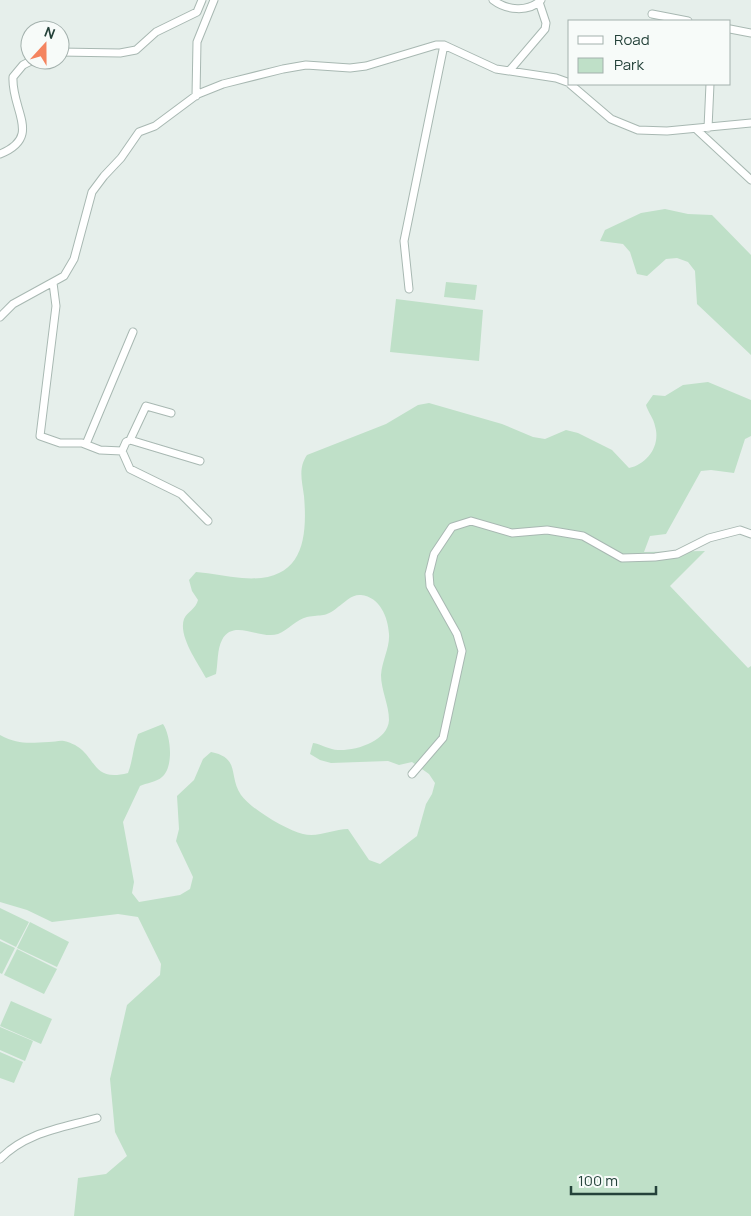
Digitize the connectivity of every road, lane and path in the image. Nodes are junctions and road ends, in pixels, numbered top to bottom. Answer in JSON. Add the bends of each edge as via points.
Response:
{"nodes":[{"id":1,"x":202,"y":0,"type":"edge"},
{"id":2,"x":214,"y":0,"type":"edge"},
{"id":3,"x":493,"y":0,"type":"edge"},
{"id":4,"x":540,"y":1,"type":"edge"},
{"id":5,"x":652,"y":14,"type":"dead end"},
{"id":6,"x":683,"y":20,"type":"edge"},
{"id":7,"x":731,"y":29,"type":"edge"},
{"id":8,"x":751,"y":32,"type":"edge"},
{"id":9,"x":444,"y":45,"type":"junction"},
{"id":10,"x":70,"y":52,"type":"edge"},
{"id":11,"x":20,"y":68,"type":"edge"},
{"id":12,"x":510,"y":70,"type":"junction"},
{"id":13,"x":568,"y":82,"type":"edge"},
{"id":14,"x":572,"y":85,"type":"edge"},
{"id":15,"x":710,"y":85,"type":"edge"},
{"id":16,"x":196,"y":96,"type":"junction"},
{"id":17,"x":751,"y":123,"type":"edge"},
{"id":18,"x":708,"y":128,"type":"junction"},
{"id":19,"x":696,"y":129,"type":"junction"},
{"id":20,"x":0,"y":154,"type":"edge"},
{"id":21,"x":751,"y":180,"type":"edge"},
{"id":22,"x":53,"y":284,"type":"junction"},
{"id":23,"x":408,"y":289,"type":"dead end"},
{"id":24,"x":0,"y":317,"type":"edge"},
{"id":25,"x":133,"y":332,"type":"dead end"},
{"id":26,"x":171,"y":413,"type":"dead end"},
{"id":27,"x":130,"y":440,"type":"junction"},
{"id":28,"x":86,"y":444,"type":"junction"},
{"id":29,"x":122,"y":451,"type":"junction"},
{"id":30,"x":200,"y":461,"type":"dead end"},
{"id":31,"x":208,"y":521,"type":"dead end"},
{"id":32,"x":751,"y":534,"type":"edge"},
{"id":33,"x":412,"y":774,"type":"dead end"},
{"id":34,"x":97,"y":1118,"type":"dead end"},
{"id":35,"x":0,"y":1159,"type":"edge"}],
"edges":[{"from":1,"to":10,"type":"street","via":[[197,12],[156,32],[136,50]]},
{"from":2,"to":16,"type":"street","via":[[197,42]]},
{"from":3,"to":4,"type":"street","via":[[515,8]]},
{"from":4,"to":12,"type":"street","via":[[545,29]]},
{"from":5,"to":6,"type":"street"},
{"from":7,"to":8,"type":"street"},
{"from":9,"to":12,"type":"street","via":[[496,69]]},
{"from":9,"to":16,"type":"street","via":[[426,46],[366,66],[306,65],[283,69],[223,84]]},
{"from":9,"to":23,"type":"street","via":[[404,241]]},
{"from":11,"to":20,"type":"street","via":[[12,77],[22,137],[13,149]]},
{"from":12,"to":13,"type":"street"},
{"from":14,"to":19,"type":"street","via":[[611,119],[638,130]]},
{"from":15,"to":18,"type":"street"},
{"from":16,"to":22,"type":"street","via":[[155,126],[138,132],[104,176],[92,192],[71,266]]},
{"from":17,"to":18,"type":"street"},
{"from":18,"to":19,"type":"street"},
{"from":19,"to":21,"type":"street"},
{"from":22,"to":24,"type":"street","via":[[13,304]]},
{"from":22,"to":28,"type":"street","via":[[56,306],[40,436],[60,444]]},
{"from":25,"to":28,"type":"street"},
{"from":26,"to":27,"type":"street","via":[[146,406]]},
{"from":27,"to":29,"type":"street"},
{"from":27,"to":30,"type":"street"},
{"from":28,"to":29,"type":"street","via":[[100,450]]},
{"from":29,"to":31,"type":"street","via":[[130,469],[181,494]]},
{"from":32,"to":33,"type":"street","via":[[740,530],[709,538],[676,554],[622,558],[583,536],[547,530],[512,533],[471,521],[452,527],[434,554],[430,586],[458,634],[462,651],[444,738]]},
{"from":34,"to":35,"type":"street","via":[[42,1132],[18,1143]]}]}
